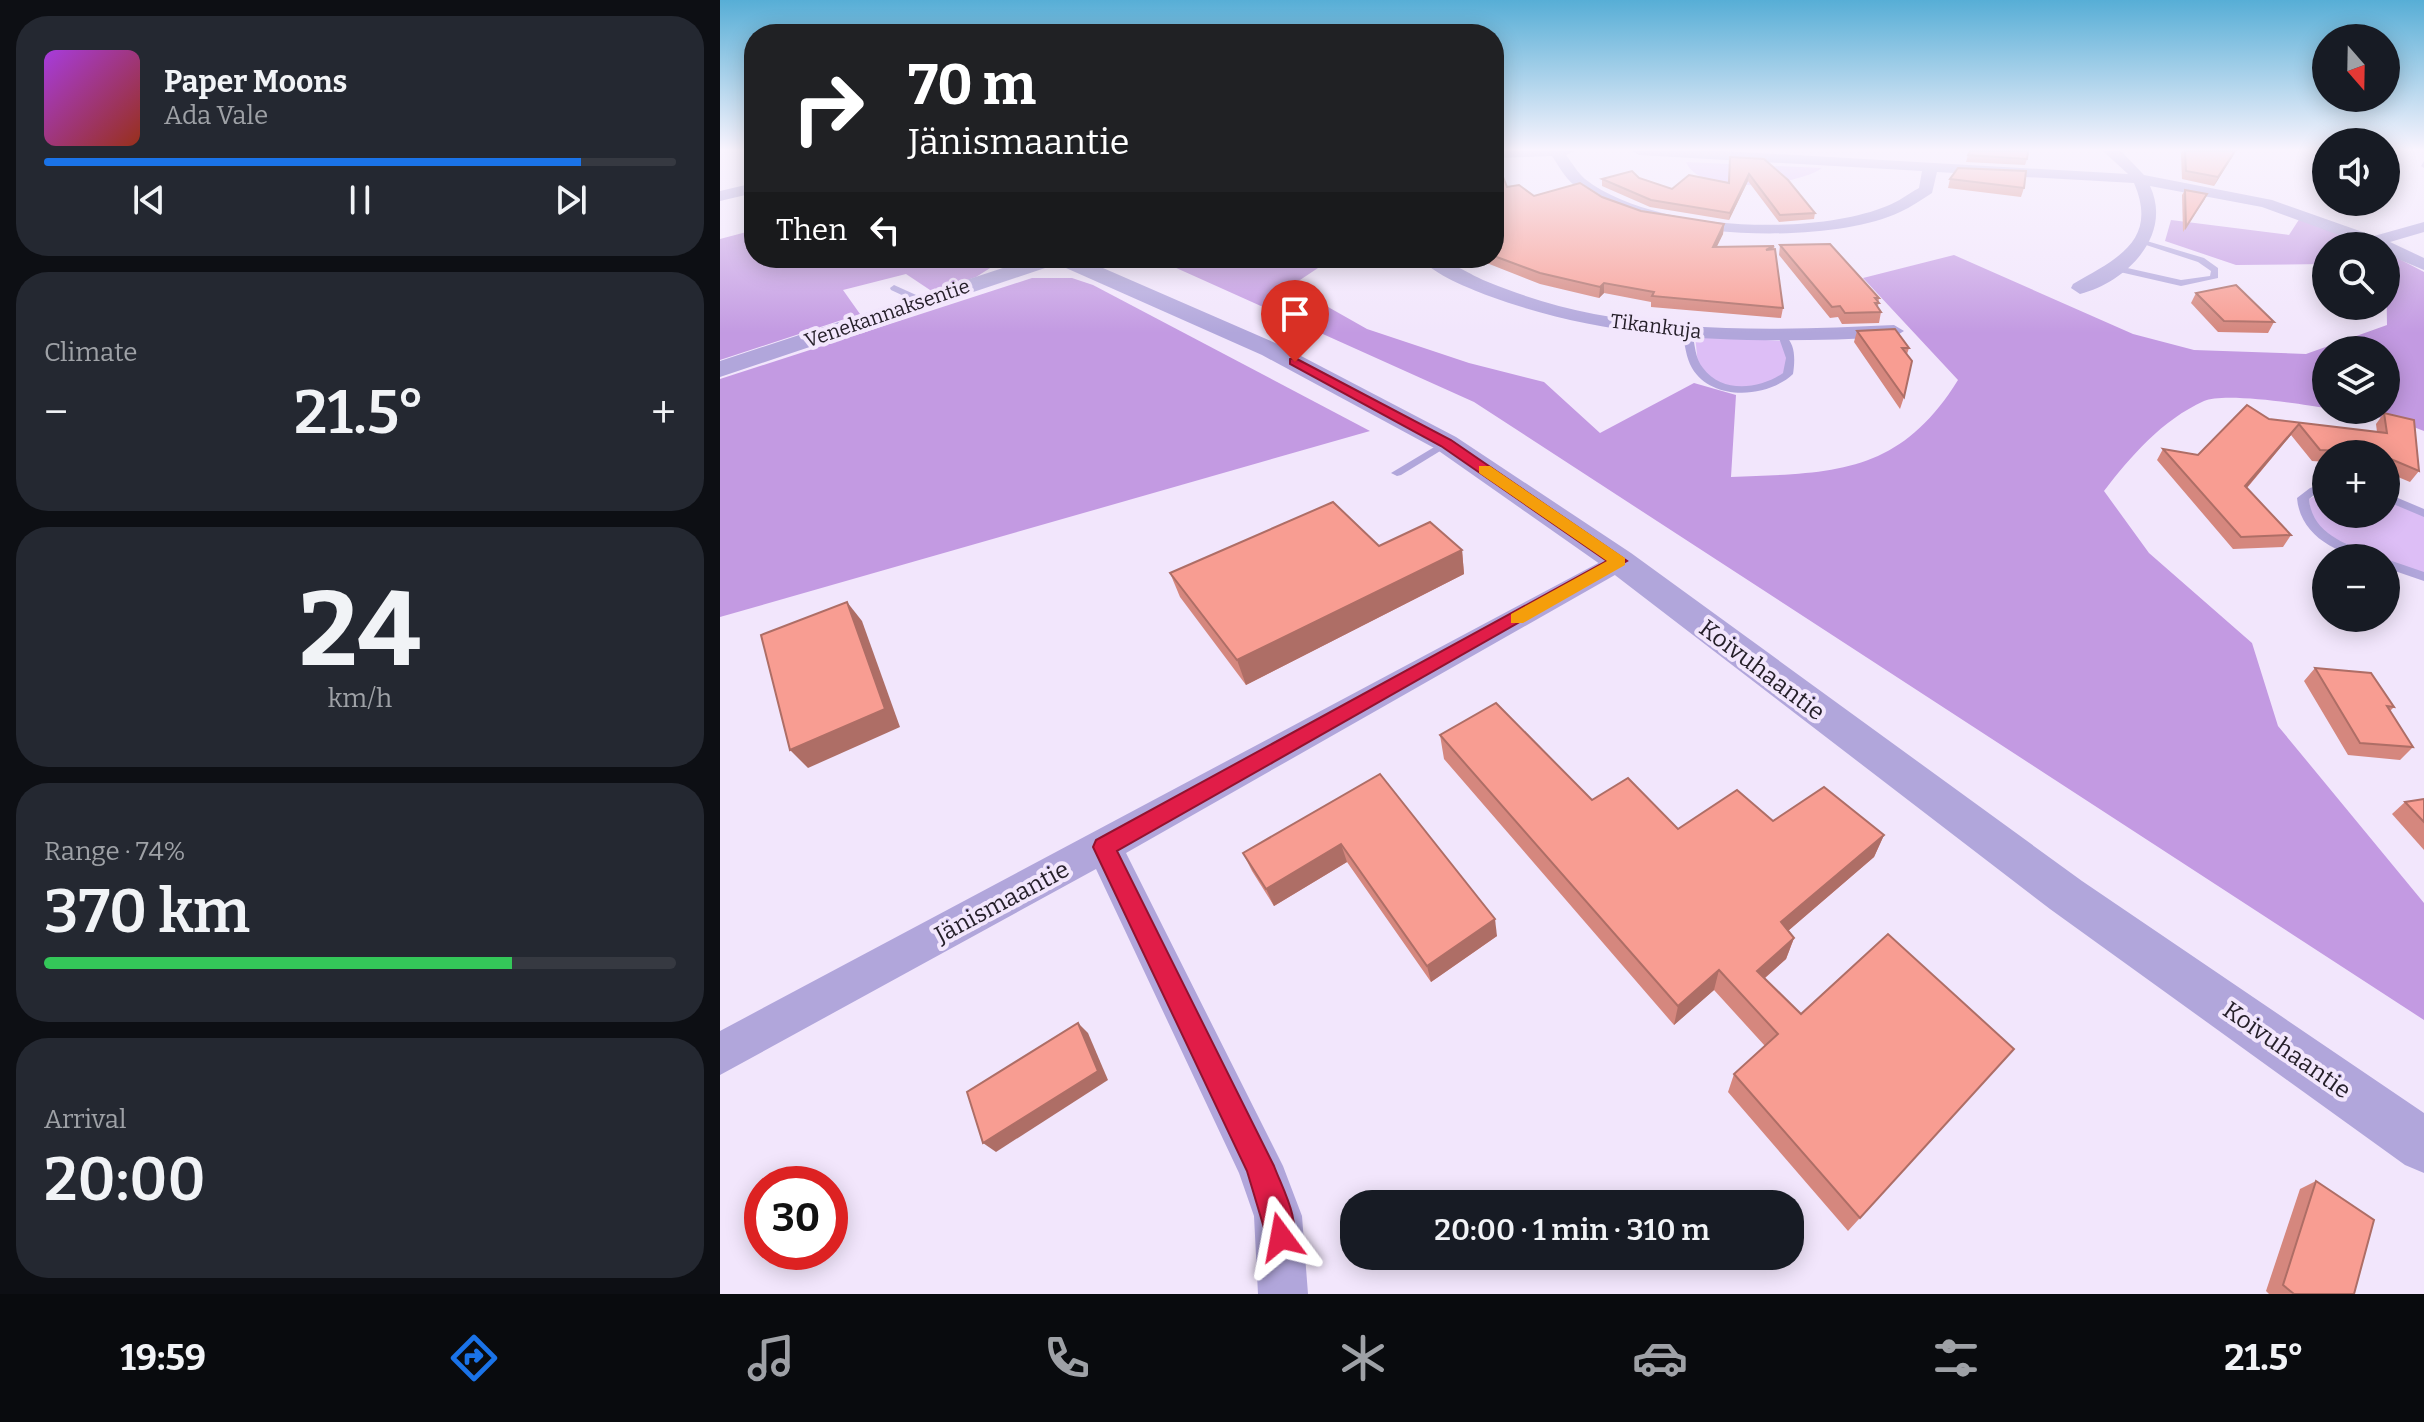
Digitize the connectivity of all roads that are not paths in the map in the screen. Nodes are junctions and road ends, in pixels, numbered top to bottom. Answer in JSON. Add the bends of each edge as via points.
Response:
{"nodes":[{"id":1,"x":1643,"y":211,"type":"edge"},
{"id":2,"x":1891,"y":211,"type":"edge"},
{"id":3,"x":2148,"y":211,"type":"edge"},
{"id":4,"x":2289,"y":211,"type":"edge"},
{"id":5,"x":2424,"y":227,"type":"edge"},
{"id":6,"x":2346,"y":232,"type":"edge"},
{"id":7,"x":2400,"y":237,"type":"edge"},
{"id":8,"x":2143,"y":241,"type":"junction"},
{"id":9,"x":2400,"y":254,"type":"edge"},
{"id":10,"x":2424,"y":265,"type":"edge"},
{"id":11,"x":1023,"y":268,"type":"edge"},
{"id":12,"x":1085,"y":268,"type":"edge"},
{"id":13,"x":1448,"y":268,"type":"edge"},
{"id":14,"x":2114,"y":268,"type":"junction"},
{"id":15,"x":894,"y":288,"type":"dead end"},
{"id":16,"x":2080,"y":288,"type":"dead end"},
{"id":17,"x":922,"y":301,"type":"junction"},
{"id":18,"x":1894,"y":331,"type":"edge"},
{"id":19,"x":1687,"y":332,"type":"junction"},
{"id":20,"x":1784,"y":338,"type":"junction"},
{"id":21,"x":720,"y":369,"type":"edge"},
{"id":22,"x":1446,"y":443,"type":"junction"},
{"id":23,"x":1397,"y":473,"type":"dead end"},
{"id":24,"x":2312,"y":491,"type":"edge"},
{"id":25,"x":2400,"y":503,"type":"edge"},
{"id":26,"x":2424,"y":513,"type":"edge"},
{"id":27,"x":2312,"y":525,"type":"edge"},
{"id":28,"x":2316,"y":528,"type":"edge"},
{"id":29,"x":2343,"y":544,"type":"edge"},
{"id":30,"x":1619,"y":561,"type":"junction"},
{"id":31,"x":2400,"y":568,"type":"edge"},
{"id":32,"x":2424,"y":577,"type":"edge"},
{"id":33,"x":1104,"y":847,"type":"junction"},
{"id":34,"x":720,"y":1054,"type":"edge"},
{"id":35,"x":2424,"y":1146,"type":"edge"},
{"id":36,"x":1283,"y":1294,"type":"edge"}],
"edges":[{"from":1,"to":2,"type":"street","via":[[1738,228],[1818,227]]},
{"from":3,"to":8,"type":"street"},
{"from":4,"to":6,"type":"street"},
{"from":5,"to":7,"type":"street"},
{"from":8,"to":14,"type":"street"},
{"from":8,"to":14,"type":"lane","via":[[2201,260],[2215,270],[2214,278],[2181,283]]},
{"from":9,"to":10,"type":"street"},
{"from":11,"to":17,"type":"street","name":"Venekannaksentie"},
{"from":12,"to":22,"type":"street","name":"Koivuhaantie","via":[[1271,350]]},
{"from":13,"to":19,"type":"street","name":"Tikankuja","via":[[1548,308]]},
{"from":14,"to":16,"type":"street"},
{"from":15,"to":17,"type":"lane"},
{"from":17,"to":21,"type":"street","name":"Venekannaksentie"},
{"from":18,"to":20,"type":"street","name":"Tikankuja"},
{"from":19,"to":20,"type":"street","name":"Tikankuja"},
{"from":19,"to":20,"type":"lane","via":[[1695,366],[1731,389],[1765,387],[1788,374],[1791,358]]},
{"from":22,"to":23,"type":"lane"},
{"from":22,"to":30,"type":"street","name":"Koivuhaantie"},
{"from":24,"to":27,"type":"lane","via":[[2303,498]]},
{"from":25,"to":26,"type":"lane"},
{"from":28,"to":29,"type":"lane"},
{"from":30,"to":33,"type":"street","name":"Jänismaantie"},
{"from":30,"to":35,"type":"street","name":"Koivuhaantie","via":[[2066,895]]},
{"from":31,"to":32,"type":"lane"},
{"from":33,"to":34,"type":"street","name":"Jänismaantie"},
{"from":33,"to":36,"type":"street","via":[[1260,1166],[1278,1216]]}]}
